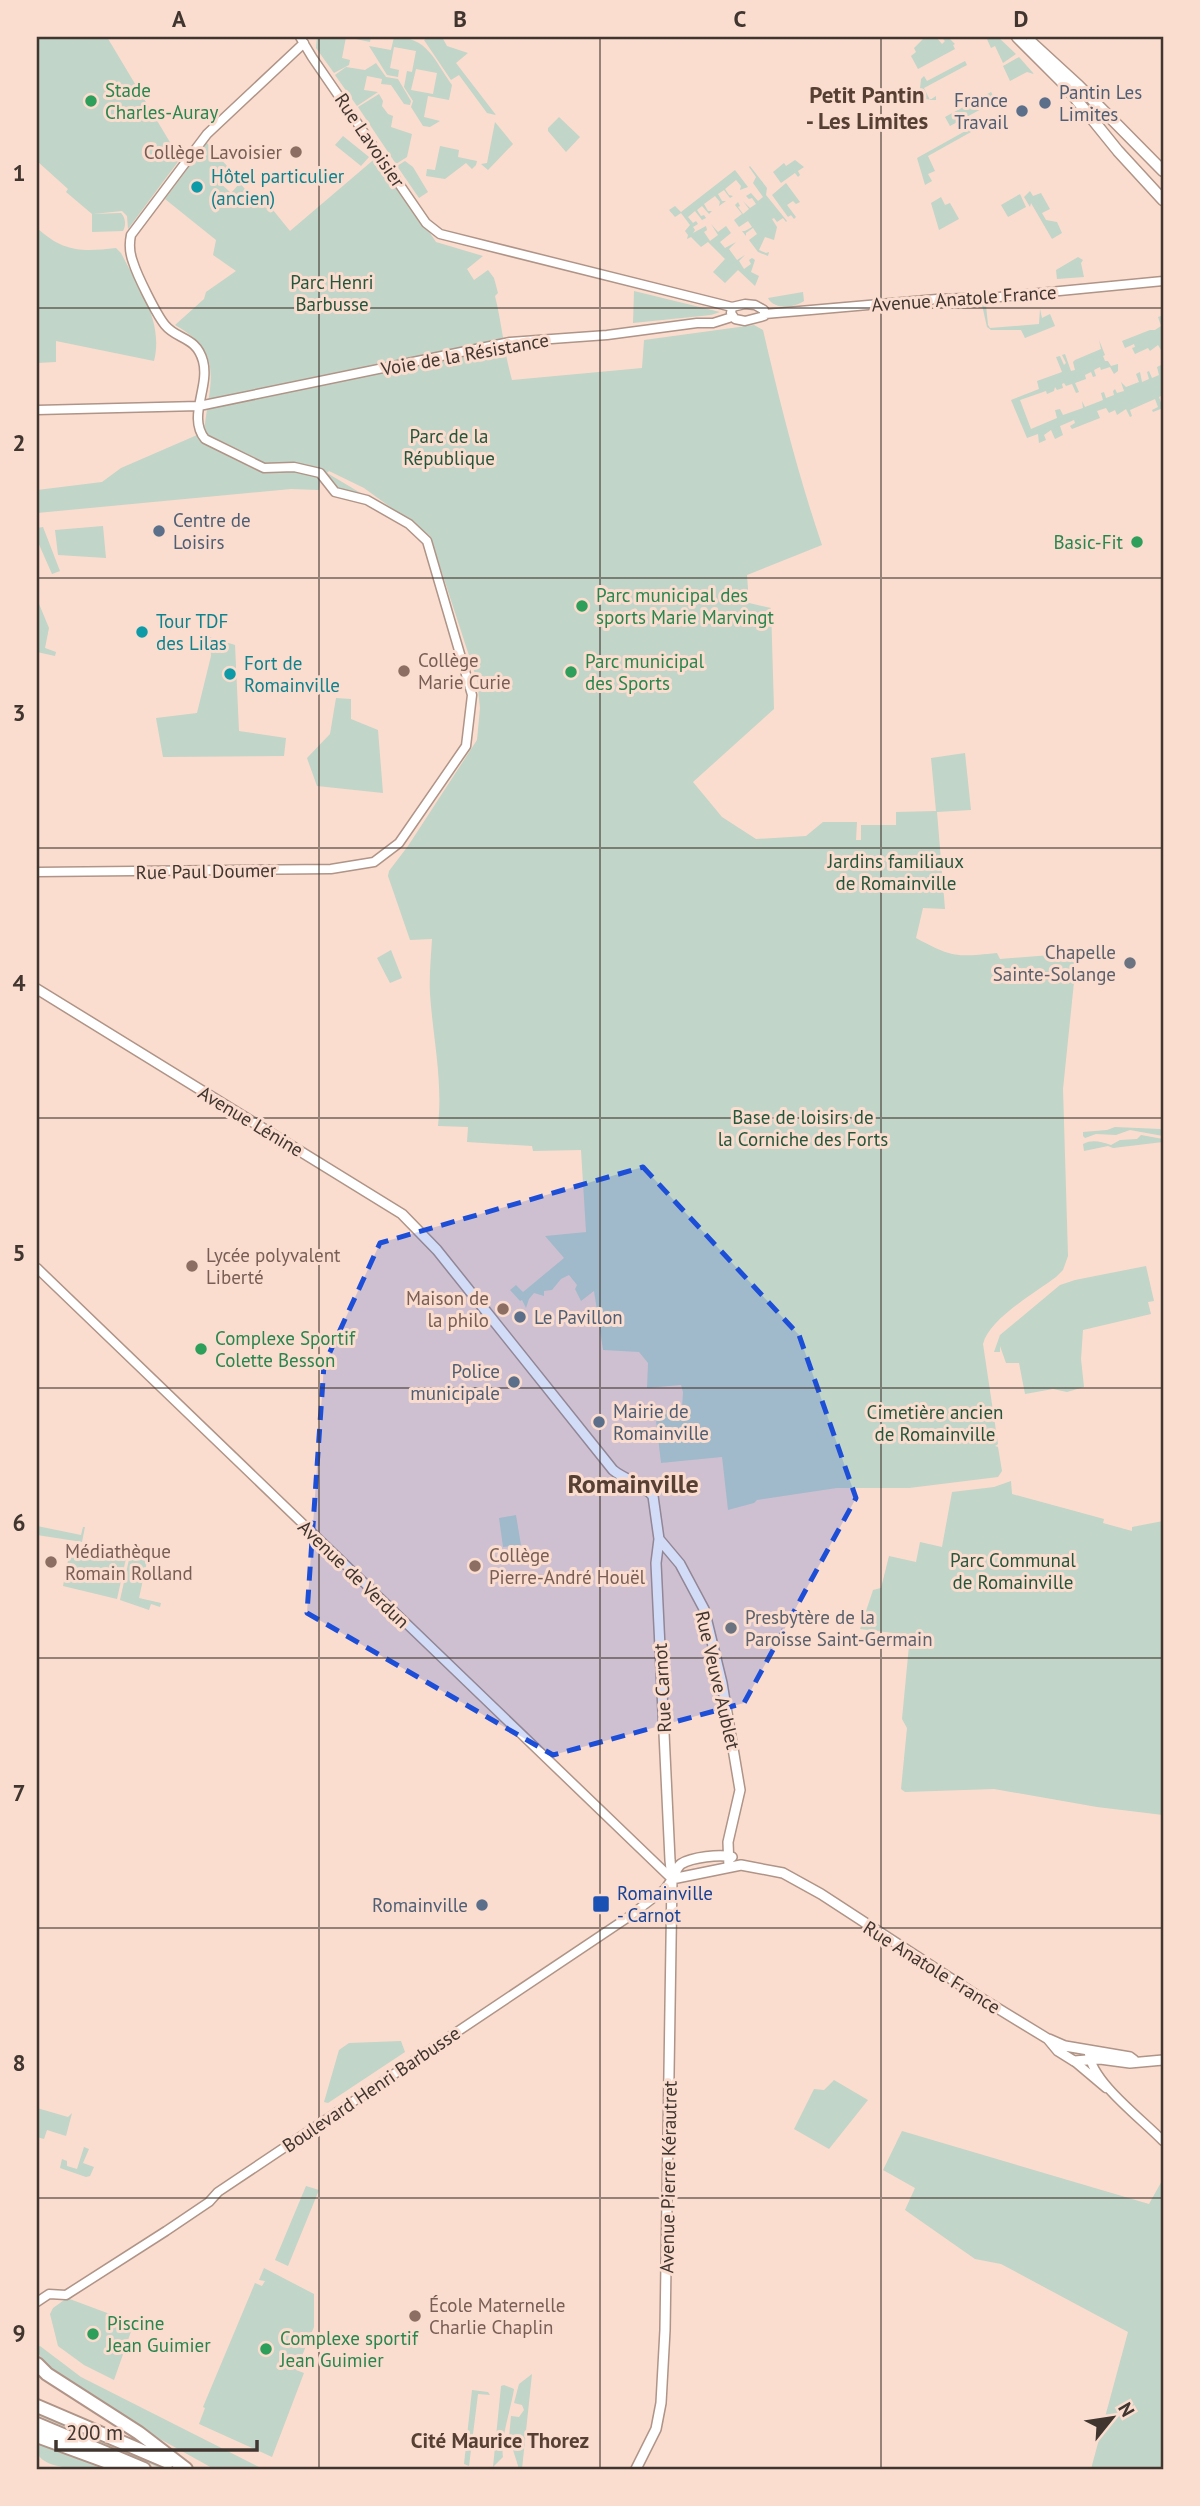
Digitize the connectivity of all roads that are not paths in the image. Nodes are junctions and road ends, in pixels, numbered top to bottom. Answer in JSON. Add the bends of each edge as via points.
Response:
{"nodes":[{"id":1,"x":1017,"y":37,"type":"edge"},
{"id":2,"x":1025,"y":37,"type":"edge"},
{"id":3,"x":302,"y":40,"type":"edge"},
{"id":4,"x":1163,"y":170,"type":"edge"},
{"id":5,"x":1163,"y":200,"type":"edge"},
{"id":6,"x":1163,"y":281,"type":"edge"},
{"id":7,"x":732,"y":312,"type":"junction"},
{"id":8,"x":765,"y":314,"type":"junction"},
{"id":9,"x":199,"y":406,"type":"junction"},
{"id":10,"x":37,"y":410,"type":"edge"},
{"id":11,"x":37,"y":872,"type":"edge"},
{"id":12,"x":37,"y":989,"type":"edge"},
{"id":13,"x":37,"y":1268,"type":"edge"},
{"id":14,"x":654,"y":1498,"type":"joint"},
{"id":15,"x":659,"y":1539,"type":"junction"},
{"id":16,"x":729,"y":1856,"type":"junction"},
{"id":17,"x":741,"y":1864,"type":"junction"},
{"id":18,"x":729,"y":1867,"type":"junction"},
{"id":19,"x":672,"y":1879,"type":"junction"},
{"id":20,"x":1048,"y":2039,"type":"junction"},
{"id":21,"x":1090,"y":2056,"type":"junction"},
{"id":22,"x":1163,"y":2060,"type":"edge"},
{"id":23,"x":1074,"y":2061,"type":"junction"},
{"id":24,"x":1112,"y":2091,"type":"junction"},
{"id":25,"x":1163,"y":2140,"type":"edge"},
{"id":26,"x":37,"y":2300,"type":"edge"},
{"id":27,"x":37,"y":2364,"type":"edge"},
{"id":28,"x":37,"y":2406,"type":"edge"},
{"id":29,"x":37,"y":2424,"type":"edge"},
{"id":30,"x":37,"y":2436,"type":"edge"},
{"id":31,"x":141,"y":2468,"type":"edge"},
{"id":32,"x":185,"y":2469,"type":"edge"},
{"id":33,"x":636,"y":2469,"type":"edge"}],
"edges":[{"from":1,"to":5,"type":"main road","via":[[1063,83]]},
{"from":2,"to":4,"type":"main road"},
{"from":3,"to":7,"type":"street","name":"Rue Lavoisier","via":[[426,223],[440,234]]},
{"from":3,"to":9,"type":"street","via":[[200,142],[129,243],[132,262],[164,325],[200,353],[205,369]]},
{"from":6,"to":8,"type":"street","name":"Avenue Anatole France"},
{"from":7,"to":8,"type":"street","name":"Avenue Anatole France","via":[[737,321]]},
{"from":7,"to":8,"type":"street","via":[[741,304],[761,307]]},
{"from":7,"to":9,"type":"street","name":"Voie de la Résistance","via":[[713,323],[510,342]]},
{"from":9,"to":10,"type":"street","name":"Voie de la Résistance"},
{"from":9,"to":11,"type":"street","name":"Rue Paul Doumer","via":[[201,435],[212,444],[264,468],[294,467],[320,473],[339,494],[368,500],[409,524],[426,541],[472,695],[466,746],[399,843],[374,862],[321,870]]},
{"from":12,"to":14,"type":"main road","name":"Avenue Lénine","via":[[402,1214],[430,1242],[613,1470],[649,1490]]},
{"from":13,"to":19,"type":"street","name":"Avenue de Verdun"},
{"from":14,"to":15,"type":"main road","name":"Rue Carnot"},
{"from":15,"to":16,"type":"main road","name":"Rue Veuve Aublet","via":[[680,1564],[701,1602],[722,1683],[740,1790],[729,1831]]},
{"from":15,"to":19,"type":"main road","name":"Rue Carnot","via":[[656,1563]]},
{"from":16,"to":17,"type":"main road","name":"Rue Anatole France"},
{"from":16,"to":18,"type":"main road"},
{"from":16,"to":19,"type":"main road","via":[[692,1860],[678,1866]]},
{"from":17,"to":18,"type":"main road","name":"Rue Anatole France"},
{"from":17,"to":20,"type":"main road","name":"Rue Anatole France","via":[[794,1877]]},
{"from":18,"to":19,"type":"main road","name":"Rue Anatole France"},
{"from":19,"to":26,"type":"street","name":"Boulevard Henri Barbusse","via":[[627,1918],[166,2231],[66,2295],[47,2290]]},
{"from":19,"to":33,"type":"main road","name":"Avenue Pierre Kérautret","via":[[661,2403],[656,2429]]},
{"from":20,"to":21,"type":"main road"},
{"from":20,"to":23,"type":"main road","name":"Rue Anatole France"},
{"from":21,"to":22,"type":"main road"},
{"from":21,"to":23,"type":"main road"},
{"from":21,"to":24,"type":"street","name":"Rue Anatole France","via":[[1094,2070]]},
{"from":23,"to":24,"type":"street","name":"Rue Anatole France"},
{"from":24,"to":25,"type":"street","name":"Rue Anatole France"},
{"from":27,"to":32,"type":"highway"},
{"from":28,"to":32,"type":"highway"},
{"from":29,"to":31,"type":"highway"},
{"from":30,"to":31,"type":"highway","via":[[124,2468]]}]}
